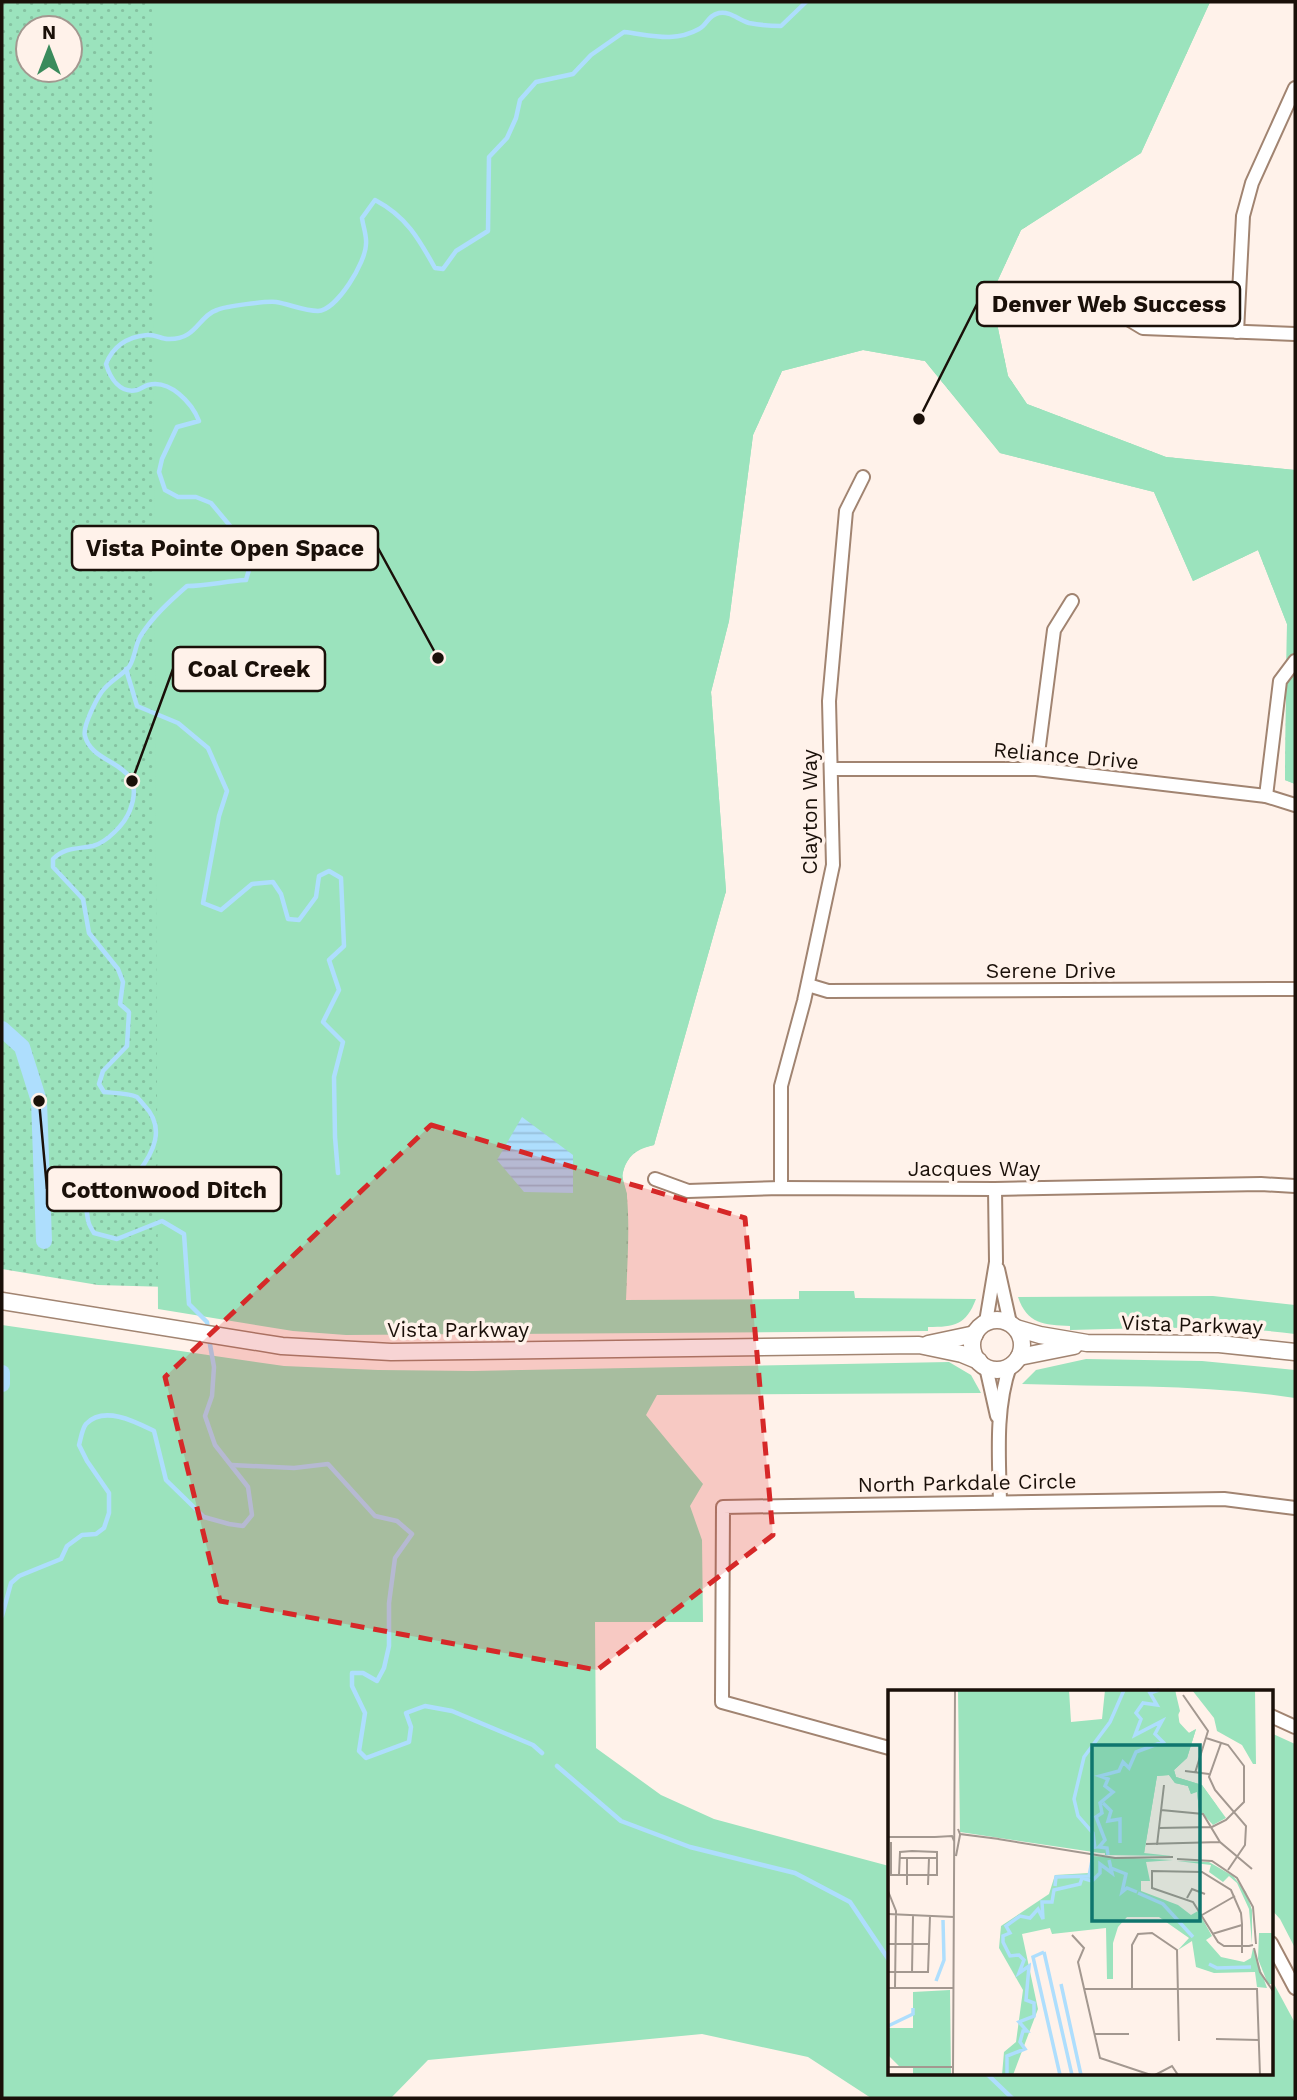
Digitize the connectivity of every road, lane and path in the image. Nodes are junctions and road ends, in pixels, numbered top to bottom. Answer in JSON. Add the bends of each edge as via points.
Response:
{"nodes":[{"id":1,"x":1295,"y":88,"type":"edge"},
{"id":2,"x":1118,"y":313,"type":"dead end"},
{"id":3,"x":1237,"y":332,"type":"junction"},
{"id":4,"x":1295,"y":334,"type":"edge"},
{"id":5,"x":863,"y":477,"type":"dead end"},
{"id":6,"x":1072,"y":601,"type":"dead end"},
{"id":7,"x":1295,"y":661,"type":"edge"},
{"id":8,"x":831,"y":769,"type":"junction"},
{"id":9,"x":1036,"y":769,"type":"junction"},
{"id":10,"x":1266,"y":796,"type":"junction"},
{"id":11,"x":1295,"y":805,"type":"edge"},
{"id":12,"x":807,"y":985,"type":"junction"},
{"id":13,"x":1295,"y":989,"type":"edge"},
{"id":14,"x":655,"y":1179,"type":"dead end"},
{"id":15,"x":1295,"y":1186,"type":"edge"},
{"id":16,"x":781,"y":1188,"type":"junction"},
{"id":17,"x":995,"y":1189,"type":"junction"},
{"id":18,"x":996,"y":1262,"type":"junction"},
{"id":19,"x":2,"y":1301,"type":"edge"},
{"id":20,"x":1013,"y":1325,"type":"junction"},
{"id":21,"x":981,"y":1328,"type":"junction"},
{"id":22,"x":1087,"y":1343,"type":"junction"},
{"id":23,"x":919,"y":1346,"type":"junction"},
{"id":24,"x":1295,"y":1352,"type":"edge"},
{"id":25,"x":1015,"y":1361,"type":"junction"},
{"id":26,"x":982,"y":1364,"type":"junction"},
{"id":27,"x":1000,"y":1430,"type":"junction"},
{"id":28,"x":1000,"y":1502,"type":"junction"},
{"id":29,"x":1295,"y":1508,"type":"edge"},
{"id":30,"x":1272,"y":1716,"type":"edge"},
{"id":31,"x":1295,"y":1727,"type":"edge"},
{"id":32,"x":888,"y":1748,"type":"edge"},
{"id":33,"x":1272,"y":1944,"type":"edge"},
{"id":34,"x":1295,"y":1989,"type":"edge"}],
"edges":[{"from":1,"to":3,"type":"street","via":[[1252,183],[1243,216]]},
{"from":2,"to":3,"type":"street","via":[[1143,328]]},
{"from":3,"to":4,"type":"street"},
{"from":5,"to":8,"type":"street","name":"Clayton Way","via":[[846,511],[829,701]]},
{"from":6,"to":9,"type":"street","via":[[1054,630]]},
{"from":7,"to":10,"type":"street","via":[[1280,681]]},
{"from":8,"to":9,"type":"street","name":"Reliance Drive"},
{"from":8,"to":12,"type":"street","name":"Clayton Way","via":[[833,865]]},
{"from":9,"to":10,"type":"street","name":"Reliance Drive"},
{"from":10,"to":11,"type":"street","name":"Reliance Drive"},
{"from":12,"to":13,"type":"street","name":"Serene Drive","via":[[828,991]]},
{"from":12,"to":16,"type":"street","name":"Clayton Way","via":[[781,1086]]},
{"from":14,"to":16,"type":"street","name":"Jacques Way","via":[[688,1191]]},
{"from":15,"to":17,"type":"street","name":"Jacques Way"},
{"from":16,"to":17,"type":"street","name":"Jacques Way"},
{"from":17,"to":18,"type":"street"},
{"from":18,"to":20,"type":"street"},
{"from":18,"to":21,"type":"street"},
{"from":19,"to":23,"type":"street","name":"Vista Parkway","via":[[282,1346],[391,1352]]},
{"from":20,"to":21,"type":"street","via":[[995,1320]]},
{"from":20,"to":22,"type":"street","name":"Vista Parkway"},
{"from":20,"to":25,"type":"street","via":[[1022,1342]]},
{"from":21,"to":23,"type":"street","name":"Vista Parkway"},
{"from":21,"to":26,"type":"street","via":[[973,1348]]},
{"from":22,"to":24,"type":"street","name":"Vista Parkway","via":[[1219,1344]]},
{"from":22,"to":25,"type":"street","name":"Vista Parkway"},
{"from":23,"to":26,"type":"street","name":"Vista Parkway"},
{"from":25,"to":26,"type":"street","via":[[1002,1369]]},
{"from":25,"to":27,"type":"street","via":[[1005,1380]]},
{"from":26,"to":27,"type":"street"},
{"from":27,"to":28,"type":"street"},
{"from":28,"to":29,"type":"street","name":"North Parkdale Circle","via":[[1224,1499]]},
{"from":28,"to":32,"type":"street","name":"North Parkdale Circle","via":[[723,1507],[722,1702]]},
{"from":30,"to":31,"type":"street"},
{"from":33,"to":34,"type":"street"}]}
